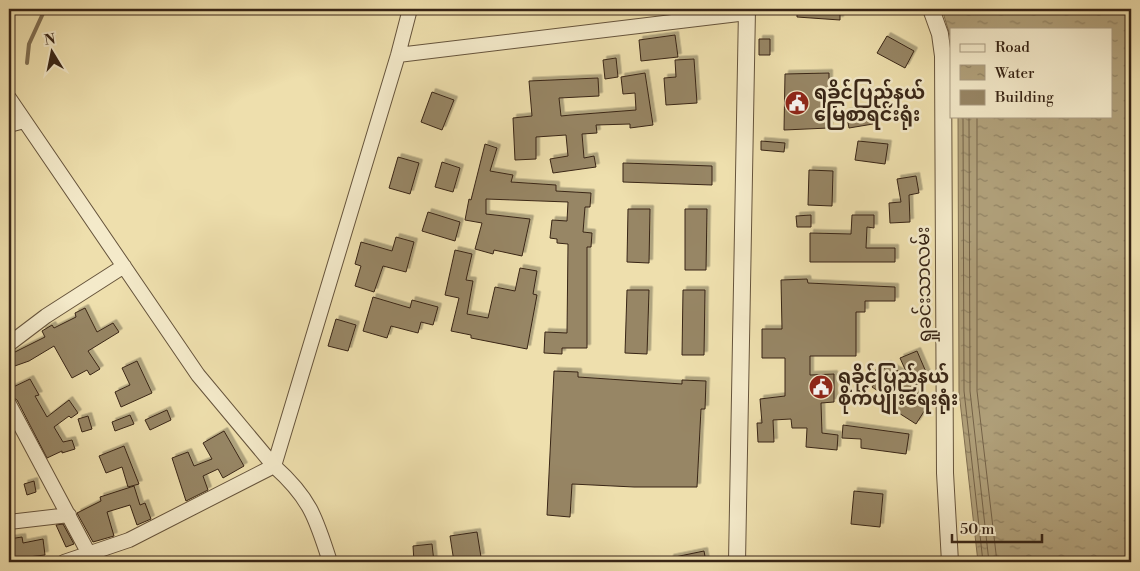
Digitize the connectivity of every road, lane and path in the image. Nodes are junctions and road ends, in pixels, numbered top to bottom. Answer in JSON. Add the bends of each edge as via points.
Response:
{"nodes":[{"id":1,"x":410,"y":9,"type":"edge"},
{"id":2,"x":931,"y":9,"type":"edge"},
{"id":3,"x":747,"y":11,"type":"edge"},
{"id":4,"x":398,"y":55,"type":"junction"},
{"id":5,"x":9,"y":98,"type":"edge"},
{"id":6,"x":24,"y":121,"type":"junction"},
{"id":7,"x":9,"y":125,"type":"edge"},
{"id":8,"x":124,"y":266,"type":"junction"},
{"id":9,"x":9,"y":344,"type":"edge"},
{"id":10,"x":9,"y":404,"type":"edge"},
{"id":11,"x":274,"y":466,"type":"junction"},
{"id":12,"x":69,"y":515,"type":"junction"},
{"id":13,"x":9,"y":522,"type":"edge"},
{"id":14,"x":89,"y":554,"type":"junction"},
{"id":15,"x":64,"y":562,"type":"edge"},
{"id":16,"x":330,"y":562,"type":"edge"},
{"id":17,"x":737,"y":562,"type":"edge"},
{"id":18,"x":950,"y":562,"type":"edge"}],
"edges":[{"from":1,"to":4,"type":"street"},
{"from":2,"to":18,"type":"street","name":"ရှုခင်းသာလမ်း","via":[[940,34],[943,56],[945,425]]},
{"from":3,"to":4,"type":"street"},
{"from":3,"to":17,"type":"street"},
{"from":4,"to":11,"type":"street"},
{"from":5,"to":6,"type":"street"},
{"from":6,"to":7,"type":"street"},
{"from":6,"to":8,"type":"street"},
{"from":8,"to":9,"type":"street","via":[[60,306]]},
{"from":8,"to":11,"type":"street","via":[[198,375]]},
{"from":10,"to":12,"type":"street"},
{"from":11,"to":14,"type":"street","via":[[129,540]]},
{"from":11,"to":16,"type":"street","via":[[292,482],[314,513]]},
{"from":12,"to":13,"type":"street"},
{"from":12,"to":14,"type":"street"},
{"from":14,"to":15,"type":"street"}]}
